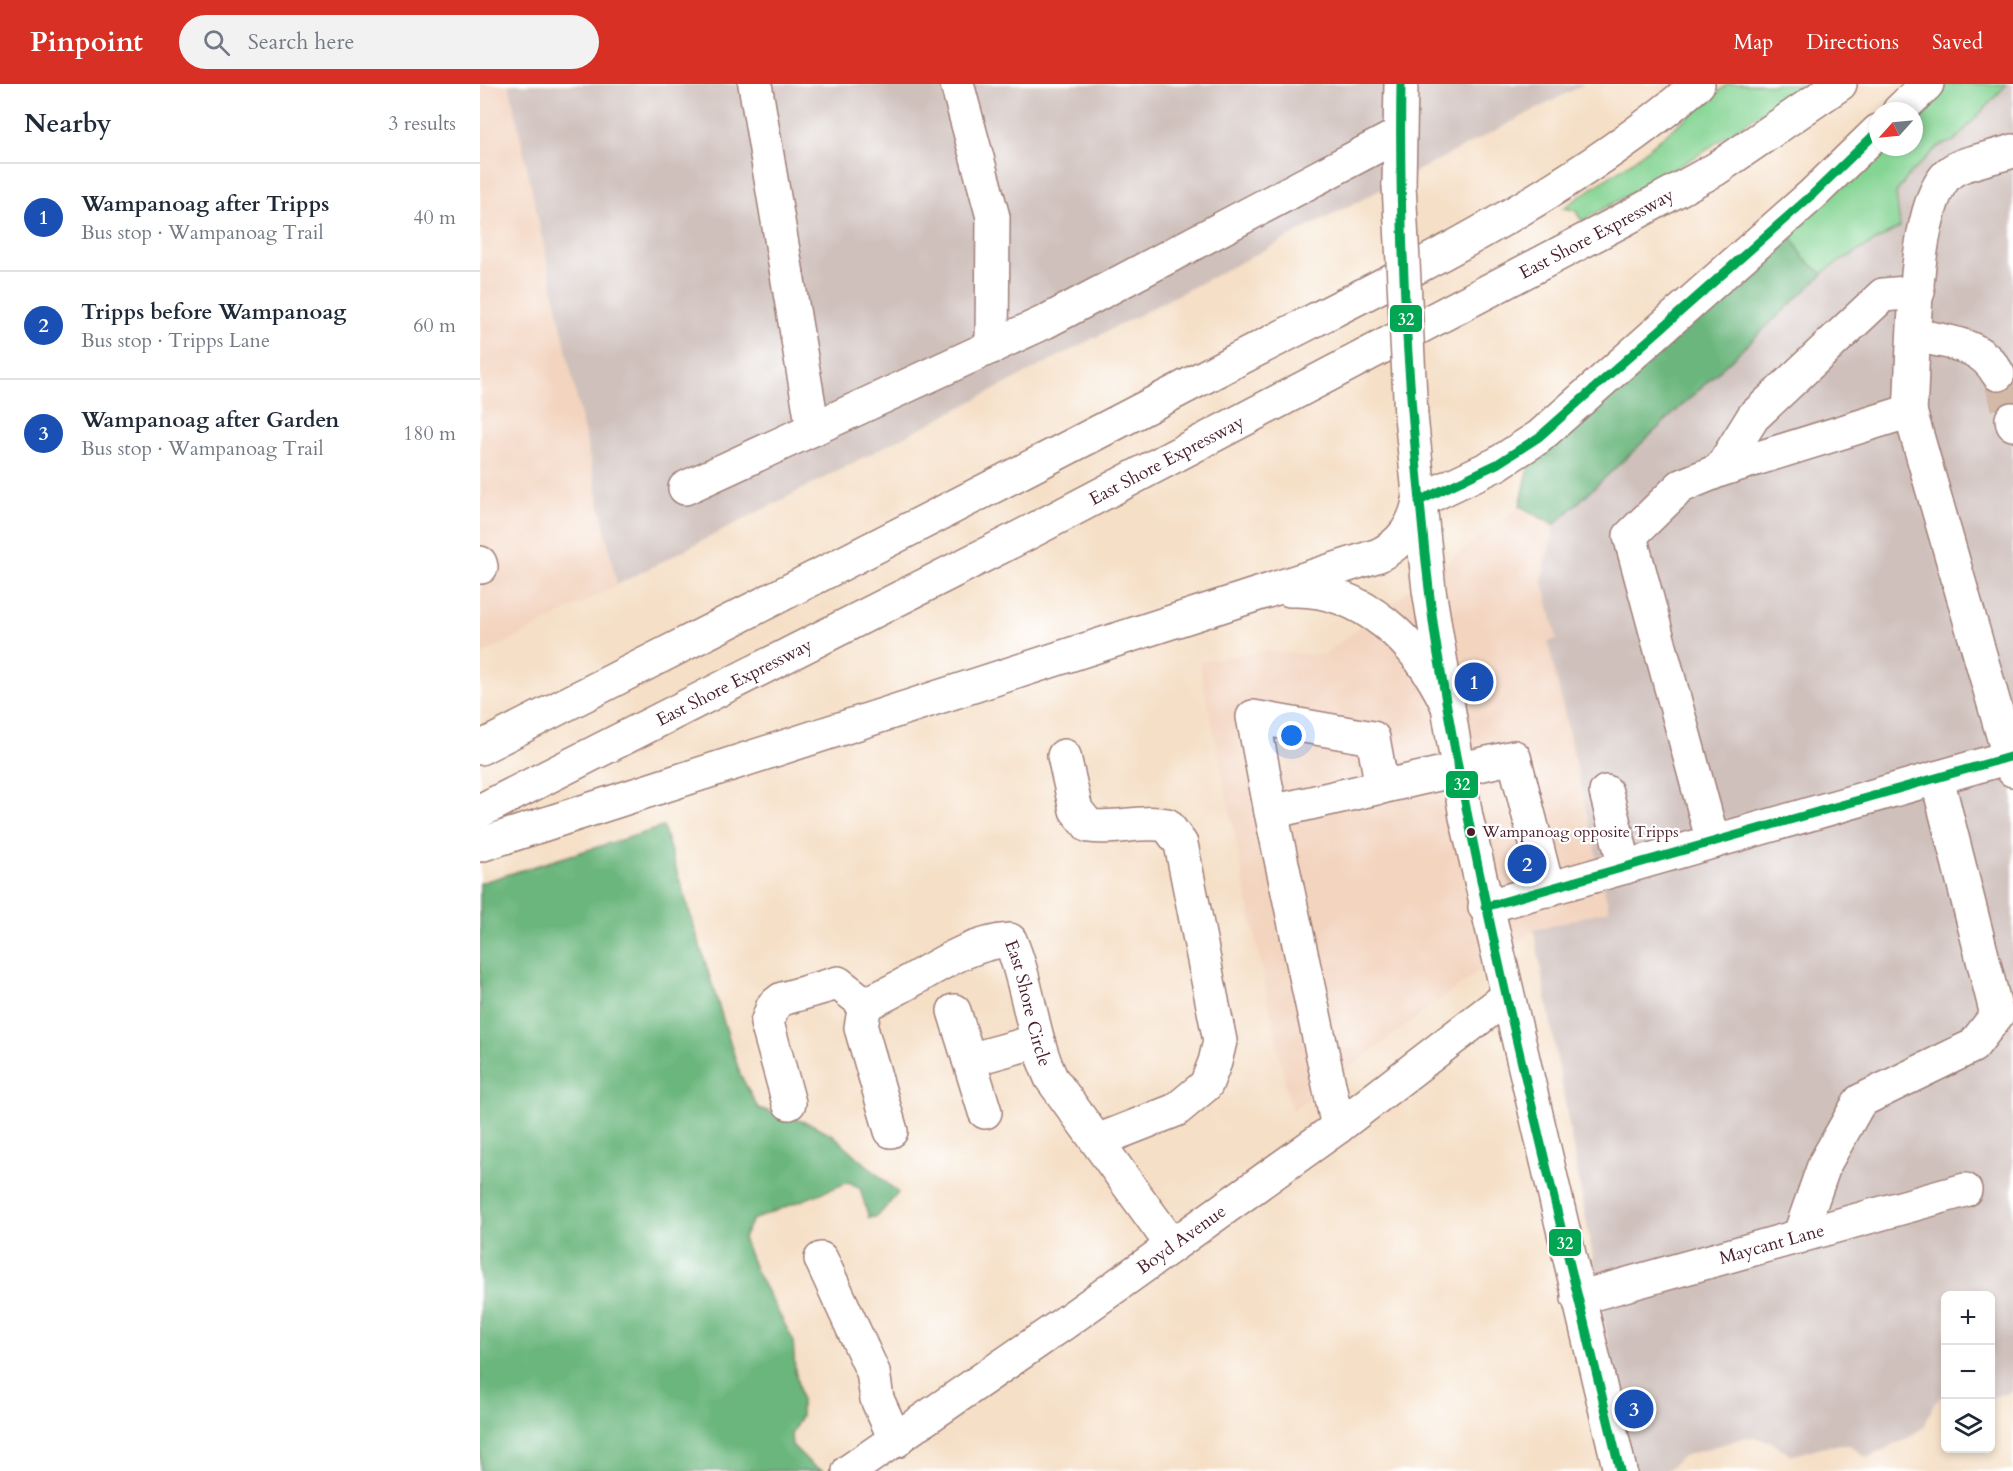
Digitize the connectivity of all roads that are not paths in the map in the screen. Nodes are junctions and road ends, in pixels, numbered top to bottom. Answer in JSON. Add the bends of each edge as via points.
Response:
{"nodes":[{"id":1,"x":755,"y":84,"type":"edge"},
{"id":2,"x":957,"y":84,"type":"edge"},
{"id":3,"x":1401,"y":84,"type":"edge"},
{"id":4,"x":1698,"y":84,"type":"edge"},
{"id":5,"x":1840,"y":84,"type":"edge"},
{"id":6,"x":1927,"y":84,"type":"edge"},
{"id":7,"x":1908,"y":102,"type":"edge"},
{"id":8,"x":1398,"y":135,"type":"junction"},
{"id":9,"x":1869,"y":140,"type":"edge"},
{"id":10,"x":2013,"y":152,"type":"edge"},
{"id":11,"x":1918,"y":292,"type":"junction"},
{"id":12,"x":1915,"y":335,"type":"junction"},
{"id":13,"x":992,"y":347,"type":"junction"},
{"id":14,"x":1998,"y":374,"type":"tunnel mouth"},
{"id":15,"x":1911,"y":411,"type":"junction"},
{"id":16,"x":813,"y":429,"type":"junction"},
{"id":17,"x":1720,"y":470,"type":"junction"},
{"id":18,"x":685,"y":488,"type":"dead end"},
{"id":19,"x":1419,"y":501,"type":"junction"},
{"id":20,"x":1259,"y":595,"type":"junction"},
{"id":21,"x":1447,"y":704,"type":"junction"},
{"id":22,"x":480,"y":748,"type":"edge"},
{"id":23,"x":1064,"y":756,"type":"dead end"},
{"id":24,"x":2012,"y":761,"type":"edge"},
{"id":25,"x":1457,"y":770,"type":"junction"},
{"id":26,"x":1937,"y":778,"type":"junction"},
{"id":27,"x":1382,"y":787,"type":"junction"},
{"id":28,"x":1606,"y":792,"type":"dead end"},
{"id":29,"x":480,"y":811,"type":"edge"},
{"id":30,"x":1271,"y":812,"type":"junction"},
{"id":31,"x":1713,"y":842,"type":"junction"},
{"id":32,"x":480,"y":845,"type":"edge"},
{"id":33,"x":1625,"y":867,"type":"junction"},
{"id":34,"x":1548,"y":890,"type":"junction"},
{"id":35,"x":1485,"y":908,"type":"junction"},
{"id":36,"x":1507,"y":997,"type":"junction"},
{"id":37,"x":865,"y":1004,"type":"junction"},
{"id":38,"x":954,"y":1011,"type":"dead end"},
{"id":39,"x":1038,"y":1041,"type":"junction"},
{"id":40,"x":969,"y":1060,"type":"junction"},
{"id":41,"x":789,"y":1103,"type":"dead end"},
{"id":42,"x":985,"y":1112,"type":"dead end"},
{"id":43,"x":1338,"y":1127,"type":"junction"},
{"id":44,"x":891,"y":1131,"type":"dead end"},
{"id":45,"x":1097,"y":1141,"type":"junction"},
{"id":46,"x":1965,"y":1190,"type":"dead end"},
{"id":47,"x":1799,"y":1237,"type":"junction"},
{"id":48,"x":1172,"y":1245,"type":"junction"},
{"id":49,"x":821,"y":1259,"type":"dead end"},
{"id":50,"x":1578,"y":1298,"type":"junction"},
{"id":51,"x":896,"y":1441,"type":"junction"},
{"id":52,"x":849,"y":1471,"type":"edge"},
{"id":53,"x":1620,"y":1471,"type":"edge"}],
"edges":[{"from":1,"to":16,"type":"main road"},
{"from":2,"to":13,"type":"main road","via":[[993,217]]},
{"from":3,"to":8,"type":"main road"},
{"from":4,"to":22,"type":"main road","via":[[1596,161],[1473,236],[1032,467]]},
{"from":5,"to":29,"type":"main road","name":"East Shore Expressway","via":[[1716,169],[1625,219],[1026,534]]},
{"from":6,"to":7,"type":"main road"},
{"from":8,"to":13,"type":"main road"},
{"from":8,"to":19,"type":"main road","bridge":true,"via":[[1411,416]]},
{"from":9,"to":19,"type":"main road","via":[[1539,437],[1497,465]]},
{"from":10,"to":11,"type":"main road","via":[[1952,170],[1938,185],[1920,248]]},
{"from":11,"to":12,"type":"main road"},
{"from":11,"to":17,"type":"main road","via":[[1883,295],[1753,417]]},
{"from":12,"to":14,"type":"main road","via":[[1979,351]]},
{"from":12,"to":15,"type":"main road"},
{"from":13,"to":16,"type":"main road"},
{"from":15,"to":17,"type":"main road"},
{"from":15,"to":24,"type":"main road"},
{"from":16,"to":18,"type":"main road"},
{"from":17,"to":31,"type":"main road","via":[[1681,486],[1630,536]]},
{"from":19,"to":20,"type":"main road","via":[[1409,530],[1388,551]]},
{"from":19,"to":21,"type":"main road"},
{"from":20,"to":21,"type":"main road","via":[[1284,590],[1321,591],[1356,604],[1394,629],[1413,649]]},
{"from":20,"to":32,"type":"main road"},
{"from":21,"to":25,"type":"main road"},
{"from":23,"to":45,"type":"main road","via":[[1076,810],[1089,826],[1107,829],[1146,822],[1167,825],[1181,844],[1220,1041],[1206,1085],[1191,1099],[1176,1110]]},
{"from":24,"to":26,"type":"main road"},
{"from":25,"to":27,"type":"main road"},
{"from":25,"to":34,"type":"main road","via":[[1514,757]]},
{"from":25,"to":35,"type":"main road"},
{"from":26,"to":31,"type":"main road"},
{"from":26,"to":47,"type":"main road","via":[[1997,1015],[1973,1046],[1860,1101],[1826,1163]]},
{"from":27,"to":30,"type":"main road"},
{"from":27,"to":30,"type":"main road","via":[[1373,738],[1253,717]]},
{"from":28,"to":33,"type":"main road"},
{"from":30,"to":43,"type":"main road"},
{"from":31,"to":33,"type":"main road"},
{"from":33,"to":34,"type":"main road"},
{"from":34,"to":35,"type":"main road"},
{"from":35,"to":36,"type":"main road"},
{"from":36,"to":43,"type":"main road","name":"Boyd Avenue"},
{"from":36,"to":50,"type":"main road"},
{"from":37,"to":39,"type":"main road","name":"East Shore Circle","via":[[891,994],[948,958],[989,942],[1010,940],[1022,967]]},
{"from":37,"to":41,"type":"main road","via":[[838,983],[782,999],[773,1006],[767,1023]]},
{"from":37,"to":44,"type":"main road","via":[[861,1028]]},
{"from":38,"to":40,"type":"main road"},
{"from":39,"to":40,"type":"main road"},
{"from":39,"to":45,"type":"main road","name":"East Shore Circle","via":[[1052,1078]]},
{"from":40,"to":42,"type":"main road"},
{"from":43,"to":48,"type":"main road","name":"Boyd Avenue"},
{"from":45,"to":48,"type":"main road","name":"East Shore Circle"},
{"from":46,"to":47,"type":"main road","name":"Maycant Lane"},
{"from":47,"to":50,"type":"main road","name":"Maycant Lane"},
{"from":48,"to":51,"type":"main road","name":"Boyd Avenue"},
{"from":49,"to":51,"type":"main road","via":[[873,1372],[877,1399]]},
{"from":50,"to":53,"type":"main road"},
{"from":51,"to":52,"type":"main road","name":"Boyd Avenue"}]}
